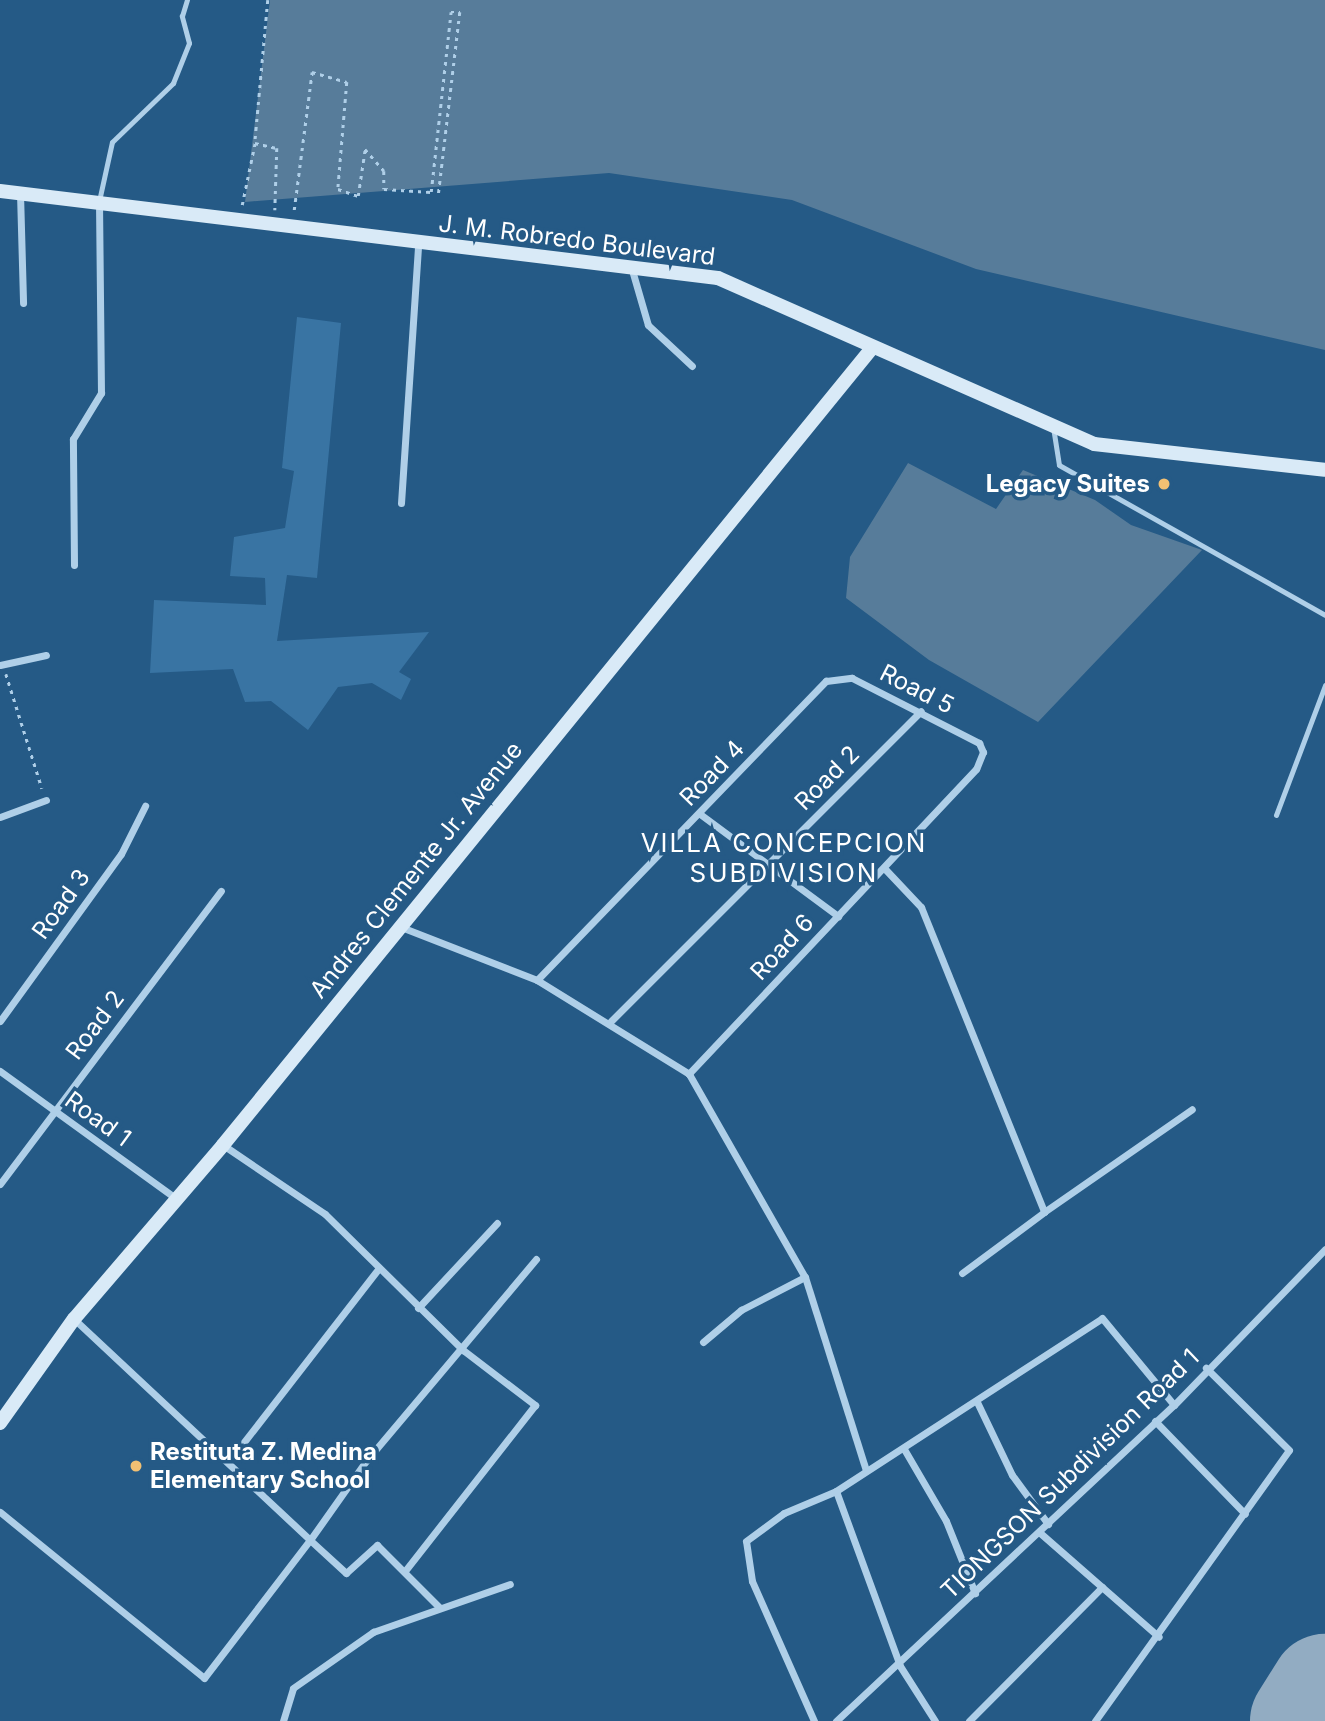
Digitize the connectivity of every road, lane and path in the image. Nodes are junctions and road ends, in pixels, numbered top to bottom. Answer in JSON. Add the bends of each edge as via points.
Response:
{"nodes":[{"id":1,"x":187,"y":0,"type":"edge"},
{"id":2,"x":268,"y":0,"type":"edge"},
{"id":3,"x":255,"y":143,"type":"junction"},
{"id":4,"x":0,"y":191,"type":"edge"},
{"id":5,"x":20,"y":194,"type":"junction"},
{"id":6,"x":438,"y":198,"type":"dead end"},
{"id":7,"x":99,"y":201,"type":"junction"},
{"id":8,"x":228,"y":208,"type":"dead end"},
{"id":9,"x":418,"y":244,"type":"junction"},
{"id":10,"x":632,"y":270,"type":"junction"},
{"id":11,"x":23,"y":303,"type":"dead end"},
{"id":12,"x":872,"y":348,"type":"junction"},
{"id":13,"x":692,"y":366,"type":"dead end"},
{"id":14,"x":1053,"y":426,"type":"junction"},
{"id":15,"x":1325,"y":470,"type":"edge"},
{"id":16,"x":401,"y":503,"type":"dead end"},
{"id":17,"x":74,"y":565,"type":"dead end"},
{"id":18,"x":1325,"y":615,"type":"edge"},
{"id":19,"x":46,"y":654,"type":"dead end"},
{"id":20,"x":1,"y":665,"type":"edge"},
{"id":21,"x":826,"y":681,"type":"joint"},
{"id":22,"x":1325,"y":685,"type":"edge"},
{"id":23,"x":921,"y":711,"type":"junction"},
{"id":24,"x":983,"y":752,"type":"joint"},
{"id":25,"x":46,"y":800,"type":"joint"},
{"id":26,"x":145,"y":806,"type":"dead end"},
{"id":27,"x":700,"y":814,"type":"junction"},
{"id":28,"x":1276,"y":815,"type":"dead end"},
{"id":29,"x":0,"y":817,"type":"edge"},
{"id":30,"x":768,"y":863,"type":"junction"},
{"id":31,"x":886,"y":870,"type":"junction"},
{"id":32,"x":221,"y":891,"type":"dead end"},
{"id":33,"x":838,"y":916,"type":"junction"},
{"id":34,"x":397,"y":925,"type":"junction"},
{"id":35,"x":537,"y":979,"type":"junction"},
{"id":36,"x":0,"y":1021,"type":"edge"},
{"id":37,"x":611,"y":1021,"type":"junction"},
{"id":38,"x":0,"y":1071,"type":"edge"},
{"id":39,"x":689,"y":1074,"type":"junction"},
{"id":40,"x":1192,"y":1109,"type":"dead end"},
{"id":41,"x":54,"y":1111,"type":"junction"},
{"id":42,"x":223,"y":1145,"type":"junction"},
{"id":43,"x":0,"y":1184,"type":"edge"},
{"id":44,"x":174,"y":1197,"type":"junction"},
{"id":45,"x":1044,"y":1212,"type":"junction"},
{"id":46,"x":497,"y":1223,"type":"dead end"},
{"id":47,"x":1325,"y":1248,"type":"edge"},
{"id":48,"x":536,"y":1259,"type":"dead end"},
{"id":49,"x":378,"y":1269,"type":"junction"},
{"id":50,"x":962,"y":1273,"type":"dead end"},
{"id":51,"x":805,"y":1277,"type":"junction"},
{"id":52,"x":418,"y":1308,"type":"junction"},
{"id":53,"x":74,"y":1318,"type":"junction"},
{"id":54,"x":703,"y":1342,"type":"dead end"},
{"id":55,"x":463,"y":1350,"type":"junction"},
{"id":56,"x":1206,"y":1368,"type":"junction"},
{"id":57,"x":977,"y":1402,"type":"junction"},
{"id":58,"x":1174,"y":1405,"type":"junction"},
{"id":59,"x":1155,"y":1421,"type":"junction"},
{"id":60,"x":0,"y":1423,"type":"edge"},
{"id":61,"x":904,"y":1449,"type":"junction"},
{"id":62,"x":230,"y":1460,"type":"junction"},
{"id":63,"x":866,"y":1471,"type":"junction"},
{"id":64,"x":836,"y":1491,"type":"junction"},
{"id":65,"x":0,"y":1512,"type":"edge"},
{"id":66,"x":1245,"y":1514,"type":"junction"},
{"id":67,"x":1048,"y":1524,"type":"junction"},
{"id":68,"x":1039,"y":1532,"type":"junction"},
{"id":69,"x":310,"y":1540,"type":"junction"},
{"id":70,"x":405,"y":1572,"type":"junction"},
{"id":71,"x":510,"y":1584,"type":"dead end"},
{"id":72,"x":1102,"y":1587,"type":"junction"},
{"id":73,"x":975,"y":1593,"type":"junction"},
{"id":74,"x":439,"y":1607,"type":"junction"},
{"id":75,"x":1159,"y":1637,"type":"junction"},
{"id":76,"x":900,"y":1666,"type":"junction"},
{"id":77,"x":284,"y":1721,"type":"edge"},
{"id":78,"x":814,"y":1721,"type":"edge"},
{"id":79,"x":836,"y":1721,"type":"edge"},
{"id":80,"x":935,"y":1721,"type":"edge"},
{"id":81,"x":969,"y":1721,"type":"edge"},
{"id":82,"x":1095,"y":1721,"type":"edge"}],
"edges":[{"from":1,"to":7,"type":"lane","via":[[182,16],[189,43],[173,83],[112,142]]},
{"from":2,"to":3,"type":"path"},
{"from":3,"to":6,"type":"path","via":[[277,148],[275,212],[293,214],[312,72],[347,82],[338,189],[358,196],[365,149],[384,171],[384,189],[431,192],[451,12],[460,12]]},
{"from":3,"to":8,"type":"path","via":[[241,210]]},
{"from":4,"to":5,"type":"main road","name":"J. M. Robredo Boulevard"},
{"from":5,"to":7,"type":"main road","name":"J. M. Robredo Boulevard"},
{"from":5,"to":11,"type":"street"},
{"from":7,"to":9,"type":"main road","name":"J. M. Robredo Boulevard"},
{"from":7,"to":17,"type":"street","via":[[101,393],[73,439]]},
{"from":9,"to":10,"type":"main road","name":"J. M. Robredo Boulevard"},
{"from":9,"to":16,"type":"street"},
{"from":10,"to":12,"type":"main road","name":"J. M. Robredo Boulevard","via":[[718,278]]},
{"from":10,"to":13,"type":"street","via":[[648,325]]},
{"from":12,"to":14,"type":"main road","name":"J. M. Robredo Boulevard"},
{"from":12,"to":34,"type":"main road","name":"Andres Clemente Jr. Avenue"},
{"from":14,"to":15,"type":"main road","name":"J. M. Robredo Boulevard","via":[[1094,444]]},
{"from":14,"to":18,"type":"lane","via":[[1059,465]]},
{"from":19,"to":20,"type":"street"},
{"from":20,"to":25,"type":"path"},
{"from":21,"to":23,"type":"street","name":"Road 5","via":[[852,678]]},
{"from":21,"to":27,"type":"street","name":"Road 4"},
{"from":22,"to":28,"type":"lane"},
{"from":23,"to":24,"type":"street","name":"Road 5"},
{"from":23,"to":30,"type":"street","name":"Road 2"},
{"from":24,"to":31,"type":"street","name":"Road 6","via":[[976,769]]},
{"from":25,"to":29,"type":"street"},
{"from":26,"to":36,"type":"street","name":"Road 3","via":[[121,854]]},
{"from":27,"to":30,"type":"street"},
{"from":27,"to":35,"type":"street","name":"Road 4"},
{"from":30,"to":33,"type":"street"},
{"from":30,"to":37,"type":"street","name":"Road 2"},
{"from":31,"to":33,"type":"street","name":"Road 6"},
{"from":31,"to":45,"type":"street","via":[[921,907]]},
{"from":32,"to":41,"type":"street","name":"Road 2"},
{"from":33,"to":39,"type":"street","name":"Road 6"},
{"from":34,"to":35,"type":"street"},
{"from":34,"to":42,"type":"main road","name":"Andres Clemente Jr. Avenue"},
{"from":35,"to":37,"type":"street"},
{"from":37,"to":39,"type":"street"},
{"from":38,"to":41,"type":"street","name":"Road 1"},
{"from":39,"to":51,"type":"street"},
{"from":40,"to":45,"type":"street"},
{"from":41,"to":43,"type":"street","name":"Road 2"},
{"from":41,"to":44,"type":"street","name":"Road 1"},
{"from":42,"to":44,"type":"main road","name":"Andres Clemente Jr. Avenue"},
{"from":42,"to":49,"type":"street","via":[[325,1214]]},
{"from":44,"to":53,"type":"main road","name":"Andres Clemente Jr. Avenue"},
{"from":45,"to":50,"type":"street"},
{"from":46,"to":52,"type":"street"},
{"from":47,"to":56,"type":"street","name":"TIONGSON Subdivision Road 1"},
{"from":48,"to":55,"type":"street"},
{"from":49,"to":52,"type":"street"},
{"from":49,"to":62,"type":"street"},
{"from":51,"to":54,"type":"street","via":[[741,1310]]},
{"from":51,"to":63,"type":"street"},
{"from":52,"to":55,"type":"street"},
{"from":53,"to":60,"type":"main road","name":"Andres Clemente Jr. Avenue"},
{"from":53,"to":62,"type":"street"},
{"from":55,"to":69,"type":"street","via":[[366,1461]]},
{"from":55,"to":70,"type":"street","via":[[535,1405]]},
{"from":56,"to":58,"type":"street","name":"TIONGSON Subdivision Road 1"},
{"from":56,"to":66,"type":"street","via":[[1289,1450]]},
{"from":57,"to":58,"type":"street","via":[[1102,1318]]},
{"from":57,"to":61,"type":"street"},
{"from":57,"to":67,"type":"street","via":[[1012,1475]]},
{"from":58,"to":59,"type":"street","name":"TIONGSON Subdivision Road 1"},
{"from":59,"to":66,"type":"street"},
{"from":59,"to":67,"type":"street","name":"TIONGSON Subdivision Road 1"},
{"from":61,"to":63,"type":"street"},
{"from":61,"to":73,"type":"street","via":[[946,1521]]},
{"from":62,"to":69,"type":"street"},
{"from":63,"to":64,"type":"street"},
{"from":64,"to":76,"type":"street"},
{"from":64,"to":78,"type":"street","via":[[784,1513],[746,1541],[752,1581]]},
{"from":65,"to":69,"type":"street","via":[[204,1678]]},
{"from":66,"to":75,"type":"street"},
{"from":67,"to":68,"type":"street","name":"TIONGSON Subdivision Road 1"},
{"from":68,"to":72,"type":"street"},
{"from":68,"to":73,"type":"street","name":"TIONGSON Subdivision Road 1"},
{"from":69,"to":70,"type":"street","via":[[346,1573],[377,1545]]},
{"from":70,"to":74,"type":"street"},
{"from":71,"to":74,"type":"street"},
{"from":72,"to":75,"type":"street"},
{"from":72,"to":81,"type":"street"},
{"from":73,"to":76,"type":"street","name":"TIONGSON Subdivision Road 1"},
{"from":74,"to":77,"type":"street","via":[[373,1632],[318,1666],[293,1688]]},
{"from":75,"to":82,"type":"street"},
{"from":76,"to":79,"type":"street","name":"TIONGSON Subdivision Road 1"},
{"from":76,"to":80,"type":"street"}]}
